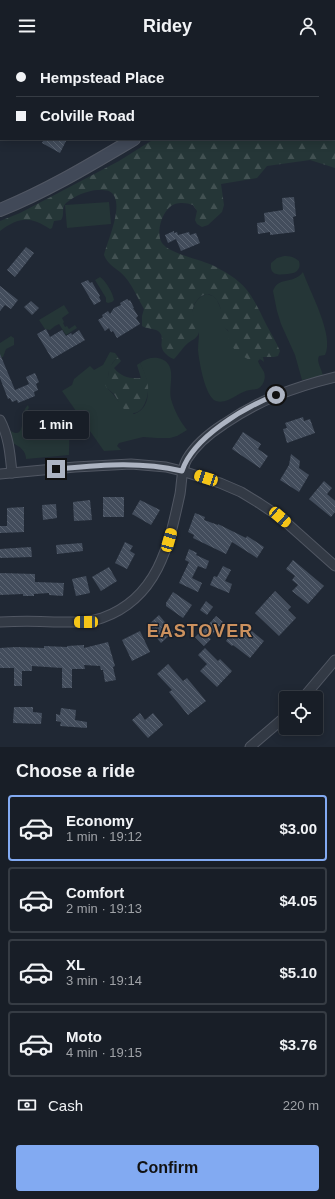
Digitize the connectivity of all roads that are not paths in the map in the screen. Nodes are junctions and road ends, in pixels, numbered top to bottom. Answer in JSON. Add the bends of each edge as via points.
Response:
{"nodes":[{"id":1,"x":132,"y":140,"type":"edge"},
{"id":2,"x":0,"y":210,"type":"edge"},
{"id":3,"x":335,"y":377,"type":"edge"},
{"id":4,"x":0,"y":420,"type":"edge"},
{"id":5,"x":182,"y":471,"type":"junction"},
{"id":6,"x":12,"y":473,"type":"junction"},
{"id":7,"x":0,"y":474,"type":"edge"},
{"id":8,"x":335,"y":566,"type":"edge"},
{"id":9,"x":0,"y":622,"type":"edge"},
{"id":10,"x":335,"y":660,"type":"edge"},
{"id":11,"x":309,"y":691,"type":"edge"},
{"id":12,"x":279,"y":722,"type":"edge"},
{"id":13,"x":250,"y":747,"type":"edge"}],
"edges":[{"from":1,"to":2,"type":"main road","via":[[56,184]]},
{"from":3,"to":5,"type":"street","via":[[275,395],[248,408],[201,441],[188,457]]},
{"from":4,"to":6,"type":"street","via":[[7,435]]},
{"from":5,"to":6,"type":"street","via":[[131,464]]},
{"from":5,"to":8,"type":"street","via":[[220,483],[259,502],[280,517]]},
{"from":5,"to":9,"type":"street","via":[[181,491],[165,552],[153,579],[139,596],[114,613],[86,622]]},
{"from":6,"to":7,"type":"street"},
{"from":10,"to":11,"type":"street"},
{"from":12,"to":13,"type":"street"}]}
